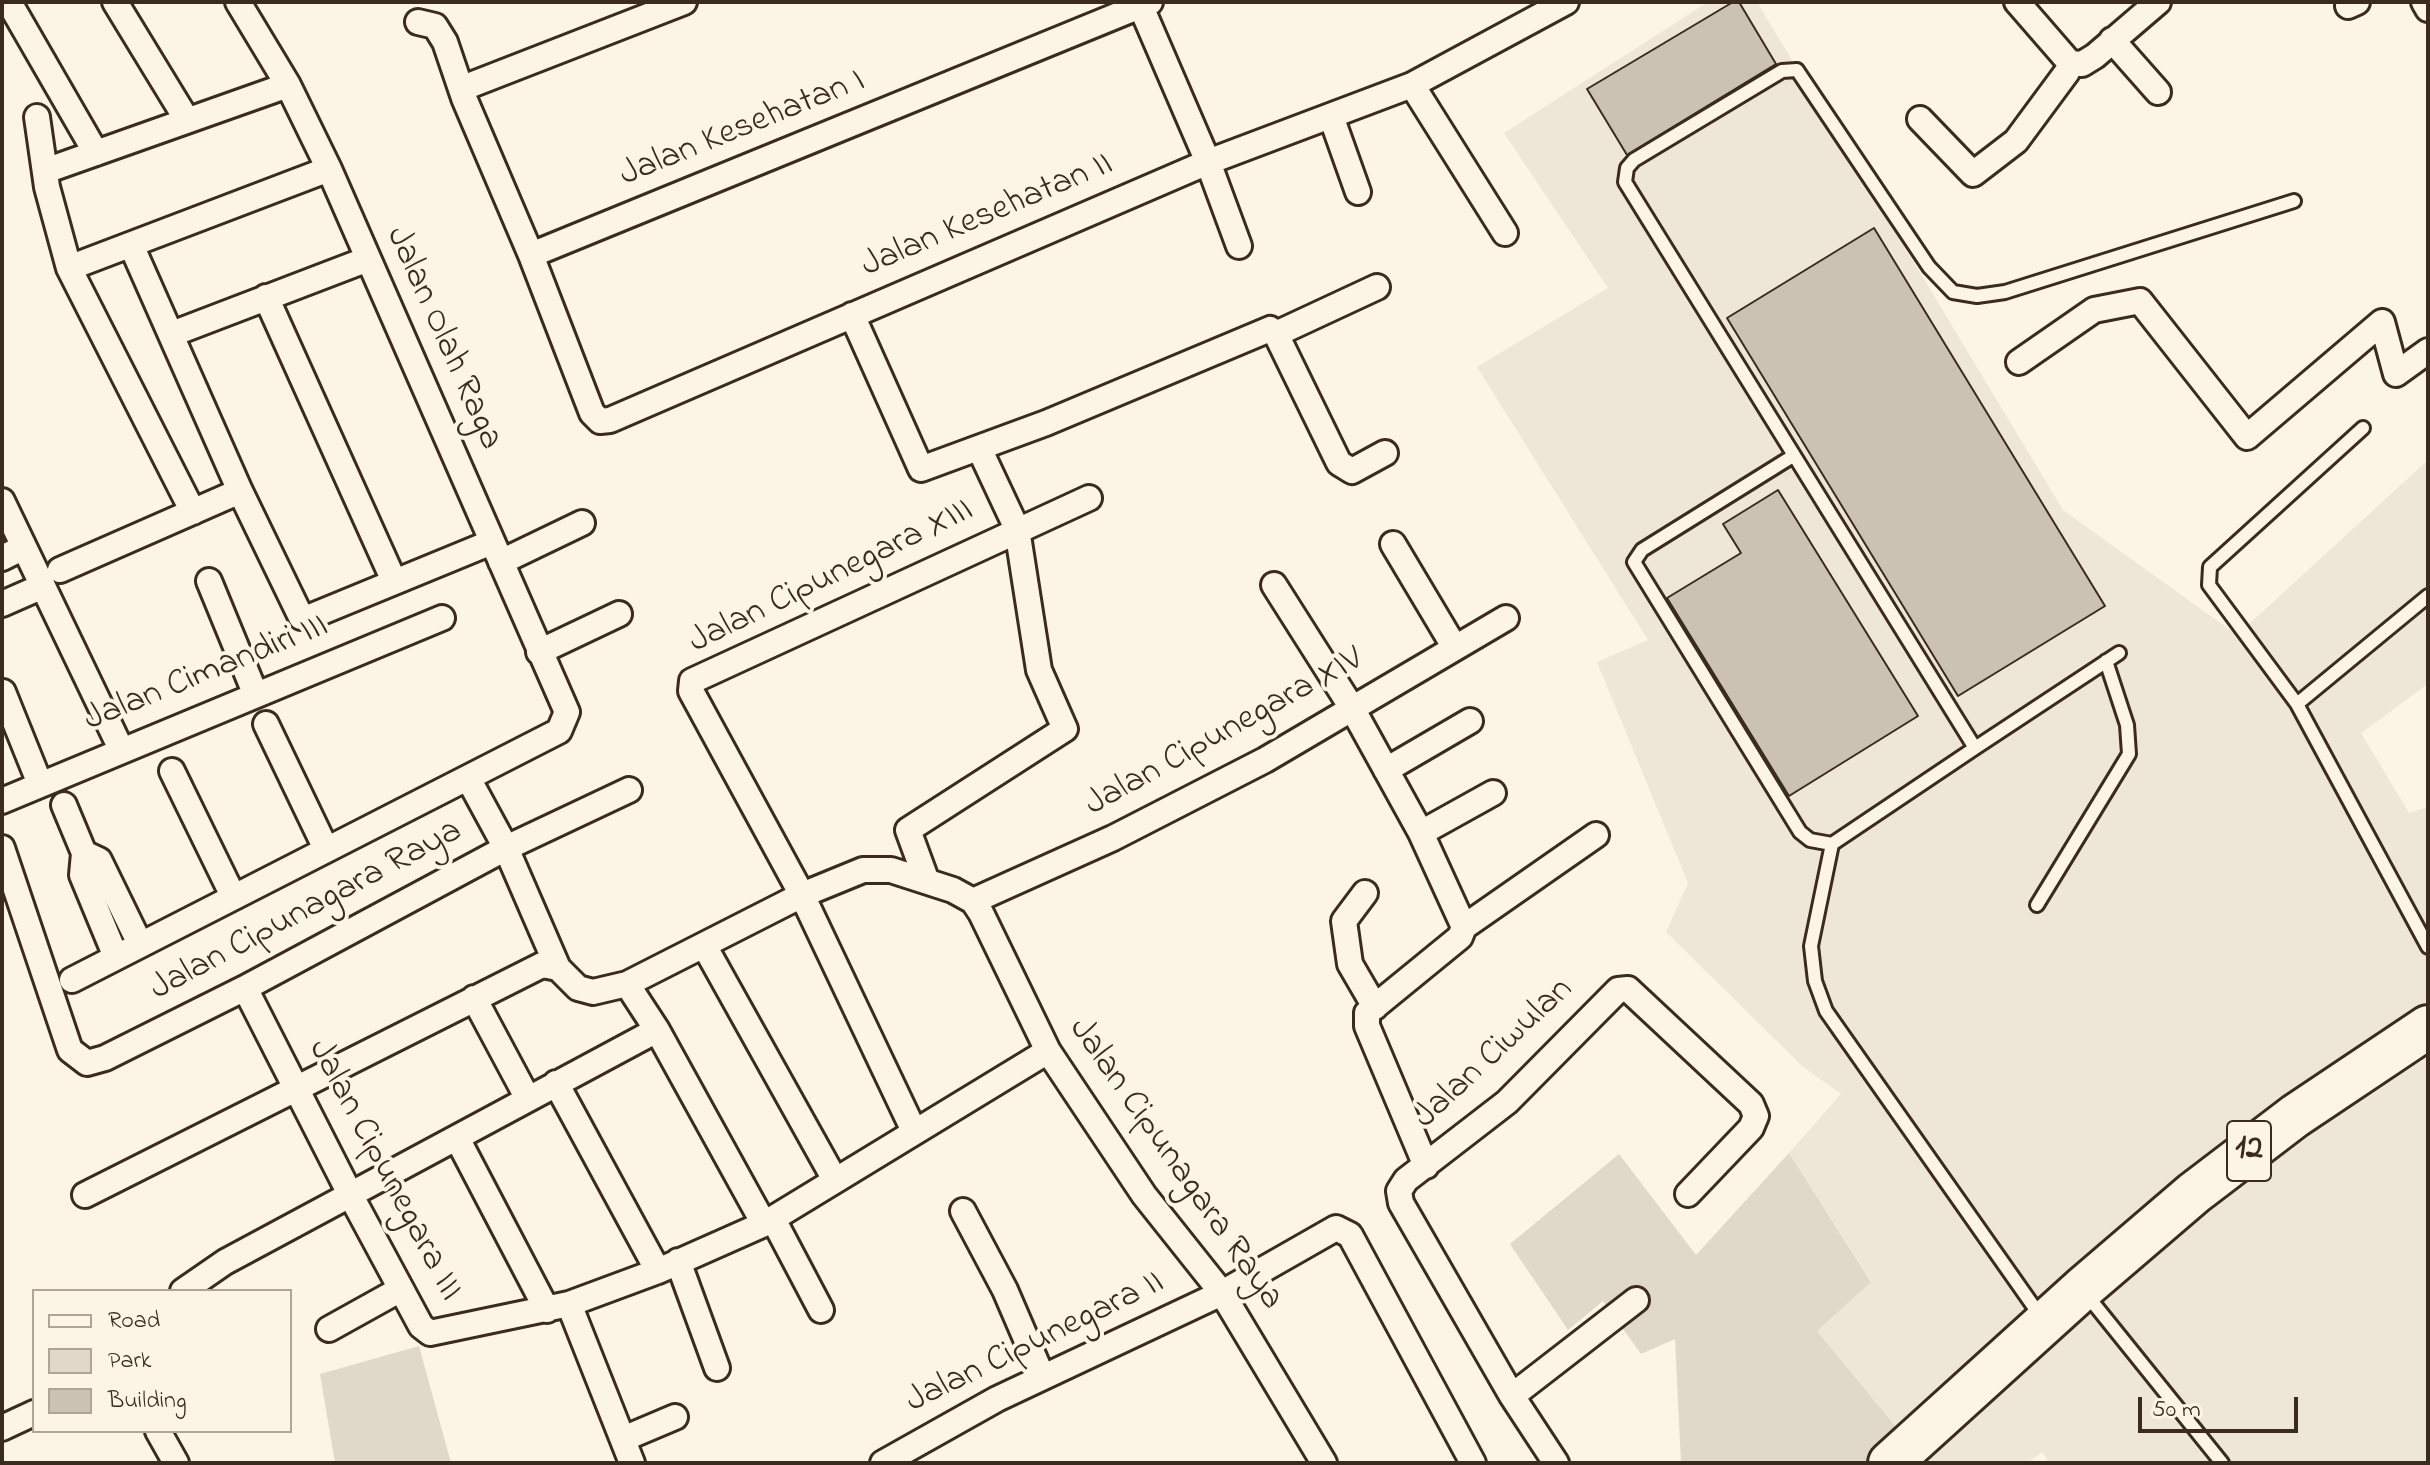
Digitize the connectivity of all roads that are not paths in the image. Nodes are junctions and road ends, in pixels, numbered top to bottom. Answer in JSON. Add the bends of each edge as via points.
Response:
{"nodes":[{"id":1,"x":9,"y":2,"type":"edge"},
{"id":2,"x":115,"y":2,"type":"edge"},
{"id":3,"x":238,"y":2,"type":"edge"},
{"id":4,"x":684,"y":2,"type":"edge"},
{"id":5,"x":1566,"y":2,"type":"edge"},
{"id":6,"x":2017,"y":2,"type":"edge"},
{"id":7,"x":2158,"y":2,"type":"edge"},
{"id":8,"x":2424,"y":2,"type":"edge"},
{"id":9,"x":1143,"y":3,"type":"edge"},
{"id":10,"x":2428,"y":9,"type":"edge"},
{"id":11,"x":418,"y":22,"type":"dead end"},
{"id":12,"x":2112,"y":40,"type":"junction"},
{"id":13,"x":2070,"y":63,"type":"junction"},
{"id":14,"x":288,"y":85,"type":"junction"},
{"id":15,"x":1412,"y":85,"type":"junction"},
{"id":16,"x":463,"y":88,"type":"junction"},
{"id":17,"x":2158,"y":92,"type":"dead end"},
{"id":18,"x":1331,"y":116,"type":"junction"},
{"id":19,"x":37,"y":117,"type":"dead end"},
{"id":20,"x":1920,"y":119,"type":"dead end"},
{"id":21,"x":187,"y":120,"type":"junction"},
{"id":22,"x":96,"y":153,"type":"junction"},
{"id":23,"x":1208,"y":162,"type":"junction"},
{"id":24,"x":329,"y":169,"type":"junction"},
{"id":25,"x":45,"y":171,"type":"junction"},
{"id":26,"x":1358,"y":192,"type":"dead end"},
{"id":27,"x":2294,"y":201,"type":"dead end"},
{"id":28,"x":1505,"y":233,"type":"dead end"},
{"id":29,"x":1239,"y":246,"type":"dead end"},
{"id":30,"x":132,"y":247,"type":"junction"},
{"id":31,"x":531,"y":255,"type":"junction"},
{"id":32,"x":368,"y":259,"type":"junction"},
{"id":33,"x":69,"y":268,"type":"junction"},
{"id":34,"x":1377,"y":287,"type":"dead end"},
{"id":35,"x":266,"y":297,"type":"junction"},
{"id":36,"x":852,"y":315,"type":"junction"},
{"id":37,"x":172,"y":334,"type":"junction"},
{"id":38,"x":1276,"y":334,"type":"junction"},
{"id":39,"x":2428,"y":351,"type":"edge"},
{"id":40,"x":2019,"y":362,"type":"dead end"},
{"id":41,"x":2363,"y":428,"type":"dead end"},
{"id":42,"x":979,"y":448,"type":"junction"},
{"id":43,"x":1385,"y":453,"type":"dead end"},
{"id":44,"x":1793,"y":456,"type":"junction"},
{"id":45,"x":240,"y":491,"type":"junction"},
{"id":46,"x":1089,"y":498,"type":"dead end"},
{"id":47,"x":2,"y":501,"type":"edge"},
{"id":48,"x":193,"y":512,"type":"junction"},
{"id":49,"x":582,"y":523,"type":"dead end"},
{"id":50,"x":1017,"y":529,"type":"junction"},
{"id":51,"x":1393,"y":544,"type":"dead end"},
{"id":52,"x":496,"y":552,"type":"junction"},
{"id":53,"x":13,"y":553,"type":"edge"},
{"id":54,"x":52,"y":578,"type":"junction"},
{"id":55,"x":209,"y":581,"type":"dead end"},
{"id":56,"x":394,"y":581,"type":"junction"},
{"id":57,"x":1274,"y":585,"type":"dead end"},
{"id":58,"x":2428,"y":596,"type":"edge"},
{"id":59,"x":2,"y":604,"type":"edge"},
{"id":60,"x":619,"y":614,"type":"dead end"},
{"id":61,"x":442,"y":618,"type":"dead end"},
{"id":62,"x":1506,"y":618,"type":"dead end"},
{"id":63,"x":1455,"y":648,"type":"junction"},
{"id":64,"x":539,"y":652,"type":"junction"},
{"id":65,"x":2119,"y":653,"type":"dead end"},
{"id":66,"x":2106,"y":661,"type":"junction"},
{"id":67,"x":3,"y":692,"type":"edge"},
{"id":68,"x":255,"y":693,"type":"junction"},
{"id":69,"x":2297,"y":704,"type":"junction"},
{"id":70,"x":1352,"y":708,"type":"junction"},
{"id":71,"x":1470,"y":721,"type":"dead end"},
{"id":72,"x":266,"y":724,"type":"dead end"},
{"id":73,"x":1975,"y":748,"type":"junction"},
{"id":74,"x":121,"y":749,"type":"junction"},
{"id":75,"x":1386,"y":770,"type":"junction"},
{"id":76,"x":172,"y":771,"type":"dead end"},
{"id":77,"x":468,"y":778,"type":"junction"},
{"id":78,"x":40,"y":784,"type":"junction"},
{"id":79,"x":629,"y":790,"type":"dead end"},
{"id":80,"x":1493,"y":793,"type":"dead end"},
{"id":81,"x":2,"y":801,"type":"edge"},
{"id":82,"x":64,"y":805,"type":"dead end"},
{"id":83,"x":1421,"y":833,"type":"junction"},
{"id":84,"x":1596,"y":835,"type":"dead end"},
{"id":85,"x":1832,"y":844,"type":"junction"},
{"id":86,"x":2,"y":848,"type":"edge"},
{"id":87,"x":506,"y":848,"type":"junction"},
{"id":88,"x":326,"y":849,"type":"junction"},
{"id":89,"x":84,"y":853,"type":"junction"},
{"id":90,"x":926,"y":879,"type":"junction"},
{"id":91,"x":1365,"y":893,"type":"dead end"},
{"id":92,"x":802,"y":895,"type":"junction"},
{"id":93,"x":233,"y":896,"type":"junction"},
{"id":94,"x":973,"y":901,"type":"junction"},
{"id":95,"x":2037,"y":905,"type":"dead end"},
{"id":96,"x":1464,"y":927,"type":"junction"},
{"id":97,"x":140,"y":944,"type":"junction"},
{"id":98,"x":705,"y":947,"type":"junction"},
{"id":99,"x":2428,"y":947,"type":"edge"},
{"id":100,"x":116,"y":957,"type":"junction"},
{"id":101,"x":558,"y":968,"type":"junction"},
{"id":102,"x":72,"y":980,"type":"dead end"},
{"id":103,"x":627,"y":984,"type":"junction"},
{"id":104,"x":245,"y":988,"type":"junction"},
{"id":105,"x":474,"y":998,"type":"junction"},
{"id":106,"x":1375,"y":1007,"type":"junction"},
{"id":107,"x":2428,"y":1027,"type":"edge"},
{"id":108,"x":657,"y":1030,"type":"junction"},
{"id":109,"x":1048,"y":1051,"type":"junction"},
{"id":110,"x":556,"y":1083,"type":"junction"},
{"id":111,"x":297,"y":1088,"type":"junction"},
{"id":112,"x":528,"y":1099,"type":"junction"},
{"id":113,"x":914,"y":1131,"type":"junction"},
{"id":114,"x":457,"y":1138,"type":"junction"},
{"id":115,"x":1426,"y":1166,"type":"junction"},
{"id":116,"x":835,"y":1180,"type":"junction"},
{"id":117,"x":1688,"y":1194,"type":"dead end"},
{"id":118,"x":85,"y":1195,"type":"dead end"},
{"id":119,"x":351,"y":1196,"type":"junction"},
{"id":120,"x":963,"y":1211,"type":"dead end"},
{"id":121,"x":768,"y":1221,"type":"junction"},
{"id":122,"x":668,"y":1266,"type":"junction"},
{"id":123,"x":186,"y":1289,"type":"edge"},
{"id":124,"x":401,"y":1289,"type":"junction"},
{"id":125,"x":2082,"y":1289,"type":"junction"},
{"id":126,"x":1222,"y":1293,"type":"junction"},
{"id":127,"x":1636,"y":1300,"type":"dead end"},
{"id":128,"x":558,"y":1307,"type":"junction"},
{"id":129,"x":821,"y":1310,"type":"dead end"},
{"id":130,"x":2045,"y":1323,"type":"junction"},
{"id":131,"x":329,"y":1329,"type":"dead end"},
{"id":132,"x":717,"y":1368,"type":"dead end"},
{"id":133,"x":1042,"y":1376,"type":"junction"},
{"id":134,"x":1512,"y":1396,"type":"junction"},
{"id":135,"x":32,"y":1414,"type":"edge"},
{"id":136,"x":675,"y":1417,"type":"dead end"},
{"id":137,"x":2,"y":1428,"type":"edge"},
{"id":138,"x":159,"y":1433,"type":"edge"},
{"id":139,"x":623,"y":1439,"type":"junction"},
{"id":140,"x":1898,"y":1460,"type":"edge"},
{"id":141,"x":176,"y":1463,"type":"edge"},
{"id":142,"x":632,"y":1463,"type":"edge"},
{"id":143,"x":883,"y":1463,"type":"edge"},
{"id":144,"x":1324,"y":1463,"type":"edge"},
{"id":145,"x":1473,"y":1463,"type":"edge"},
{"id":146,"x":1556,"y":1463,"type":"edge"},
{"id":147,"x":2222,"y":1463,"type":"edge"}],
"edges":[{"from":1,"to":22,"type":"street"},
{"from":2,"to":21,"type":"street"},
{"from":3,"to":14,"type":"street","name":"Jalan Olah Raga"},
{"from":4,"to":16,"type":"street"},
{"from":5,"to":15,"type":"street","name":"Jalan Kesehatan II"},
{"from":6,"to":13,"type":"street"},
{"from":7,"to":12,"type":"street"},
{"from":8,"to":10,"type":"street"},
{"from":9,"to":23,"type":"street"},
{"from":9,"to":31,"type":"street","name":"Jalan Kesehatan I"},
{"from":11,"to":16,"type":"street","via":[[438,29]]},
{"from":12,"to":13,"type":"street","via":[[2082,64]]},
{"from":12,"to":17,"type":"street"},
{"from":13,"to":20,"type":"street","via":[[2016,141],[1973,174]]},
{"from":14,"to":21,"type":"street"},
{"from":14,"to":24,"type":"street","name":"Jalan Olah Raga"},
{"from":15,"to":18,"type":"street","name":"Jalan Kesehatan II"},
{"from":15,"to":28,"type":"street"},
{"from":16,"to":31,"type":"street"},
{"from":18,"to":23,"type":"street","name":"Jalan Kesehatan II"},
{"from":18,"to":26,"type":"street"},
{"from":19,"to":25,"type":"street"},
{"from":21,"to":22,"type":"street"},
{"from":22,"to":25,"type":"street"},
{"from":23,"to":29,"type":"street"},
{"from":23,"to":36,"type":"street","name":"Jalan Kesehatan II"},
{"from":24,"to":30,"type":"street"},
{"from":24,"to":32,"type":"street","name":"Jalan Olah Raga"},
{"from":25,"to":33,"type":"street"},
{"from":27,"to":44,"type":"lane","via":[[2005,292],[1953,292],[1929,267],[1804,76],[1797,70],[1782,71],[1634,160],[1624,174]]},
{"from":30,"to":33,"type":"street"},
{"from":30,"to":37,"type":"street"},
{"from":31,"to":36,"type":"street","name":"Jalan Kesehatan II","via":[[592,413],[600,421]]},
{"from":32,"to":35,"type":"street"},
{"from":32,"to":52,"type":"street","name":"Jalan Olah Raga"},
{"from":33,"to":48,"type":"street"},
{"from":34,"to":38,"type":"street"},
{"from":35,"to":37,"type":"street"},
{"from":35,"to":56,"type":"street"},
{"from":36,"to":42,"type":"street","via":[[921,469]]},
{"from":37,"to":45,"type":"street"},
{"from":38,"to":42,"type":"street","via":[[1270,329]]},
{"from":38,"to":43,"type":"street","via":[[1339,463],[1352,471]]},
{"from":39,"to":40,"type":"street","via":[[2396,374],[2382,322],[2247,437],[2140,301],[2094,310]]},
{"from":41,"to":69,"type":"lane","via":[[2210,567],[2209,585]]},
{"from":42,"to":50,"type":"street"},
{"from":44,"to":73,"type":"lane"},
{"from":44,"to":85,"type":"lane","via":[[1642,550],[1634,562],[1800,832]]},
{"from":45,"to":48,"type":"street"},
{"from":45,"to":56,"type":"street","via":[[301,617]]},
{"from":46,"to":50,"type":"street","name":"Jalan Cipunegara XIII"},
{"from":47,"to":53,"type":"street"},
{"from":48,"to":54,"type":"street"},
{"from":49,"to":52,"type":"street"},
{"from":50,"to":90,"type":"street","via":[[1039,670],[1065,729],[908,830]]},
{"from":50,"to":92,"type":"street","name":"Jalan Cipunegara XIII","via":[[692,681],[691,691]]},
{"from":51,"to":63,"type":"street"},
{"from":52,"to":56,"type":"street"},
{"from":52,"to":64,"type":"street","name":"Jalan Olah Raga"},
{"from":53,"to":54,"type":"street"},
{"from":54,"to":59,"type":"street"},
{"from":54,"to":74,"type":"street"},
{"from":55,"to":68,"type":"street"},
{"from":57,"to":70,"type":"street"},
{"from":58,"to":69,"type":"lane"},
{"from":60,"to":64,"type":"street"},
{"from":61,"to":68,"type":"street","name":"Jalan Cimandiri III"},
{"from":62,"to":63,"type":"street","name":"Jalan Cipunegara XIV"},
{"from":63,"to":70,"type":"street","name":"Jalan Cipunegara XIV"},
{"from":64,"to":77,"type":"street","name":"Jalan Olah Raga","via":[[567,712],[559,731]]},
{"from":65,"to":66,"type":"lane"},
{"from":66,"to":73,"type":"lane"},
{"from":66,"to":95,"type":"lane","via":[[2127,725],[2129,754]]},
{"from":67,"to":78,"type":"street"},
{"from":68,"to":74,"type":"street","name":"Jalan Cimandiri III"},
{"from":69,"to":99,"type":"lane"},
{"from":70,"to":75,"type":"street"},
{"from":70,"to":94,"type":"street","name":"Jalan Cipunegara XIV","via":[[1265,760],[1113,838]]},
{"from":71,"to":75,"type":"street"},
{"from":72,"to":88,"type":"street"},
{"from":73,"to":85,"type":"lane"},
{"from":74,"to":78,"type":"street","name":"Jalan Cimandiri III"},
{"from":75,"to":83,"type":"street"},
{"from":76,"to":93,"type":"street"},
{"from":77,"to":87,"type":"street"},
{"from":77,"to":88,"type":"street"},
{"from":78,"to":81,"type":"street","name":"Jalan Cimandiri III"},
{"from":79,"to":87,"type":"street"},
{"from":80,"to":83,"type":"street"},
{"from":82,"to":89,"type":"street"},
{"from":83,"to":96,"type":"street"},
{"from":84,"to":96,"type":"street"},
{"from":85,"to":130,"type":"lane","via":[[1811,946],[1826,1011]]},
{"from":86,"to":104,"type":"street","name":"Jalan Cipunagara Raya","via":[[70,1050],[87,1063]]},
{"from":87,"to":101,"type":"street","name":"Jalan Cipunagara Raya"},
{"from":87,"to":104,"type":"street","name":"Jalan Cipunagara Raya"},
{"from":88,"to":93,"type":"street"},
{"from":89,"to":97,"type":"street","via":[[99,860]]},
{"from":89,"to":100,"type":"street","via":[[82,875]]},
{"from":90,"to":92,"type":"street","via":[[863,870]]},
{"from":90,"to":94,"type":"street"},
{"from":91,"to":106,"type":"street","via":[[1344,921],[1350,964]]},
{"from":92,"to":98,"type":"street"},
{"from":92,"to":113,"type":"street"},
{"from":93,"to":97,"type":"street"},
{"from":94,"to":109,"type":"street","name":"Jalan Cipunagara Raya"},
{"from":96,"to":106,"type":"street","via":[[1460,937]]},
{"from":97,"to":100,"type":"street"},
{"from":98,"to":103,"type":"street"},
{"from":98,"to":116,"type":"street"},
{"from":100,"to":102,"type":"street"},
{"from":101,"to":103,"type":"street","via":[[578,988],[593,992]]},
{"from":101,"to":105,"type":"street","via":[[542,965]]},
{"from":103,"to":108,"type":"street"},
{"from":104,"to":111,"type":"street","name":"Jalan Cipunegara III"},
{"from":105,"to":111,"type":"street"},
{"from":105,"to":112,"type":"street"},
{"from":106,"to":115,"type":"street","via":[[1367,1013],[1367,1026]]},
{"from":107,"to":125,"type":"highway","number":"12","via":[[2295,1116]]},
{"from":108,"to":110,"type":"street"},
{"from":108,"to":121,"type":"street"},
{"from":109,"to":113,"type":"street","name":"Jalan Cipunegara III"},
{"from":109,"to":126,"type":"street","name":"Jalan Cipunagara Raya","via":[[1144,1195]]},
{"from":110,"to":112,"type":"street"},
{"from":110,"to":122,"type":"street"},
{"from":111,"to":118,"type":"street"},
{"from":111,"to":119,"type":"street","name":"Jalan Cipunegara III"},
{"from":112,"to":114,"type":"street"},
{"from":113,"to":116,"type":"street","name":"Jalan Cipunegara III"},
{"from":114,"to":119,"type":"street"},
{"from":114,"to":128,"type":"street"},
{"from":115,"to":117,"type":"street","name":"Jalan Ciwulan","via":[[1507,1102],[1606,1000],[1628,989],[1751,1104],[1756,1116],[1751,1128]]},
{"from":115,"to":134,"type":"street","name":"Jalan Ciwulan","via":[[1399,1191],[1401,1203]]},
{"from":116,"to":121,"type":"street","name":"Jalan Cipunegara III"},
{"from":119,"to":123,"type":"street","via":[[225,1262]]},
{"from":119,"to":124,"type":"street","name":"Jalan Cipunegara III"},
{"from":120,"to":133,"type":"street"},
{"from":121,"to":122,"type":"street","name":"Jalan Cipunegara III"},
{"from":121,"to":129,"type":"street"},
{"from":122,"to":128,"type":"street","name":"Jalan Cipunegara III"},
{"from":122,"to":132,"type":"street"},
{"from":124,"to":128,"type":"street","name":"Jalan Cipunegara III","via":[[430,1333]]},
{"from":124,"to":131,"type":"street"},
{"from":125,"to":130,"type":"highway","number":"12"},
{"from":125,"to":147,"type":"lane"},
{"from":126,"to":133,"type":"street","name":"Jalan Cipunegara II"},
{"from":126,"to":144,"type":"street","name":"Jalan Cipunagara Raya"},
{"from":126,"to":145,"type":"street","name":"Jalan Cipunegara II","via":[[1336,1228],[1343,1230]]},
{"from":127,"to":134,"type":"street"},
{"from":128,"to":139,"type":"street"},
{"from":130,"to":140,"type":"highway","number":"12"},
{"from":133,"to":143,"type":"street","name":"Jalan Cipunegara II"},
{"from":134,"to":146,"type":"street","name":"Jalan Ciwulan"},
{"from":135,"to":137,"type":"street"},
{"from":136,"to":139,"type":"street"},
{"from":138,"to":141,"type":"street"},
{"from":139,"to":142,"type":"street"}]}
